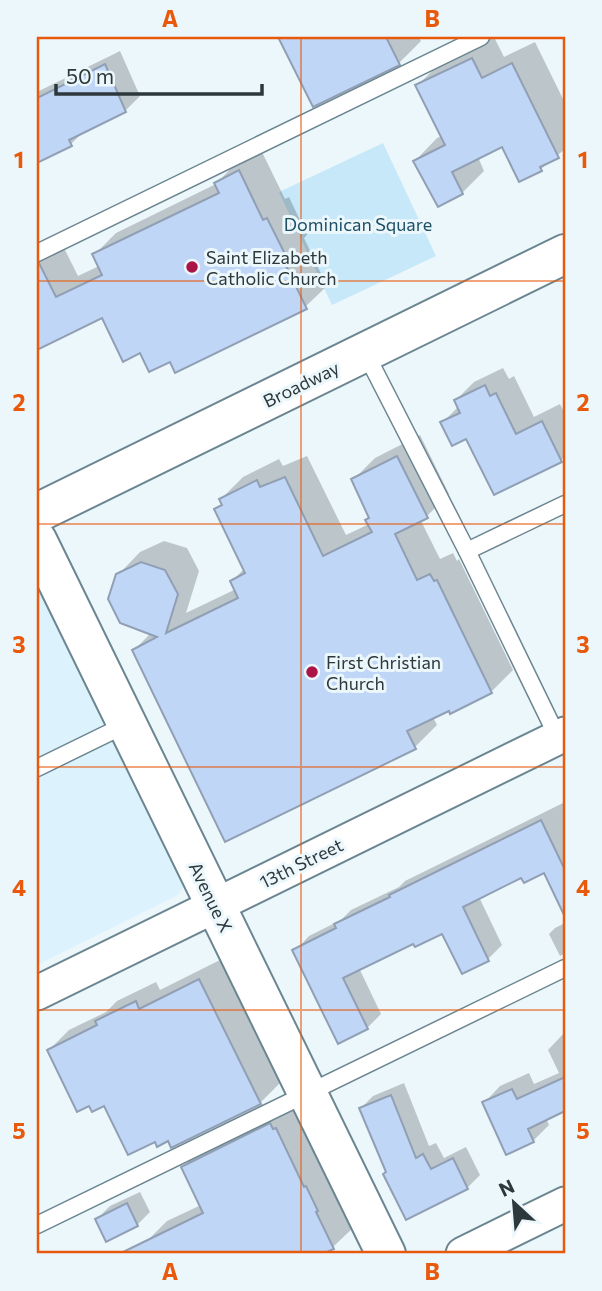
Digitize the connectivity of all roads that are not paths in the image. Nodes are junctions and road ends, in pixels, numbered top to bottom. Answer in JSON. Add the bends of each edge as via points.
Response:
{"nodes":[{"id":1,"x":481,"y":37,"type":"edge"},
{"id":2,"x":37,"y":253,"type":"edge"},
{"id":3,"x":565,"y":254,"type":"edge"},
{"id":4,"x":365,"y":352,"type":"junction"},
{"id":5,"x":565,"y":504,"type":"edge"},
{"id":6,"x":37,"y":513,"type":"edge"},
{"id":7,"x":37,"y":540,"type":"edge"},
{"id":8,"x":467,"y":551,"type":"junction"},
{"id":9,"x":127,"y":724,"type":"junction"},
{"id":10,"x":561,"y":736,"type":"edge"},
{"id":11,"x":37,"y":768,"type":"edge"},
{"id":12,"x":215,"y":905,"type":"junction"},
{"id":13,"x":565,"y":968,"type":"edge"},
{"id":14,"x":37,"y":993,"type":"edge"},
{"id":15,"x":308,"y":1094,"type":"junction"},
{"id":16,"x":565,"y":1204,"type":"edge"},
{"id":17,"x":37,"y":1225,"type":"edge"},
{"id":18,"x":386,"y":1254,"type":"edge"},
{"id":19,"x":463,"y":1254,"type":"edge"}],
"edges":[{"from":1,"to":2,"type":"lane"},
{"from":3,"to":4,"type":"street","name":"Broadway"},
{"from":4,"to":6,"type":"street","name":"Broadway"},
{"from":4,"to":8,"type":"lane"},
{"from":5,"to":8,"type":"lane"},
{"from":7,"to":9,"type":"street","name":"Avenue X"},
{"from":8,"to":10,"type":"lane"},
{"from":9,"to":11,"type":"lane"},
{"from":9,"to":12,"type":"street","name":"Avenue X"},
{"from":10,"to":12,"type":"street","name":"13th Street"},
{"from":12,"to":14,"type":"street","name":"13th Street"},
{"from":12,"to":15,"type":"street","name":"Avenue X"},
{"from":13,"to":15,"type":"lane"},
{"from":15,"to":17,"type":"lane"},
{"from":15,"to":18,"type":"street","name":"Avenue X"},
{"from":16,"to":19,"type":"street"}]}
